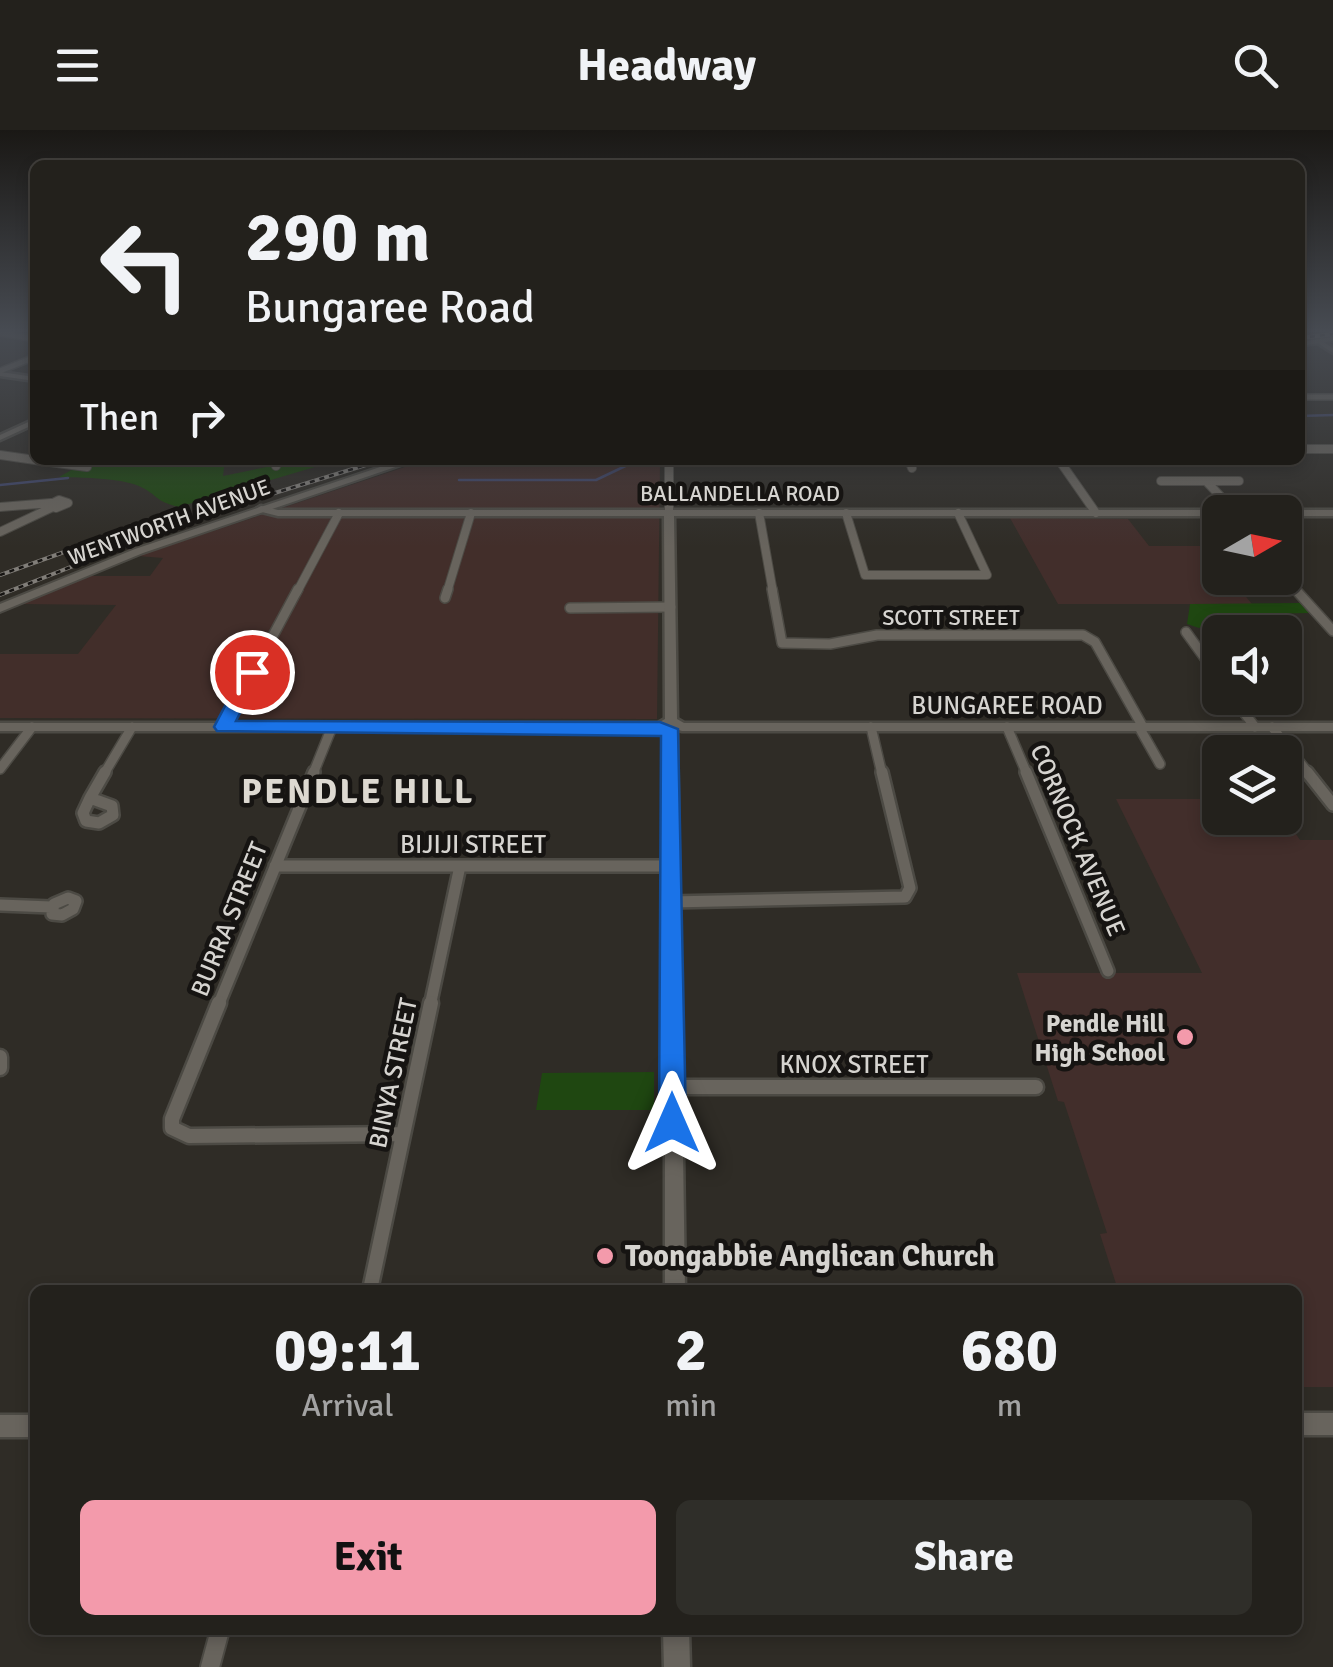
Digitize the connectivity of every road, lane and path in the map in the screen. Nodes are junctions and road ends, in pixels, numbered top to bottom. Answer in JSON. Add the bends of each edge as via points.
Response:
{"nodes":[{"id":1,"x":30,"y":423,"type":"edge"},
{"id":2,"x":0,"y":438,"type":"edge"},
{"id":3,"x":1305,"y":449,"type":"edge"},
{"id":4,"x":1333,"y":449,"type":"edge"},
{"id":5,"x":0,"y":455,"type":"edge"},
{"id":6,"x":30,"y":459,"type":"edge"},
{"id":7,"x":67,"y":465,"type":"edge"},
{"id":8,"x":396,"y":465,"type":"edge"},
{"id":9,"x":670,"y":465,"type":"edge"},
{"id":10,"x":1062,"y":465,"type":"edge"},
{"id":11,"x":86,"y":468,"type":"dead end"},
{"id":12,"x":1161,"y":481,"type":"dead end"},
{"id":13,"x":1238,"y":481,"type":"dead end"},
{"id":14,"x":1207,"y":482,"type":"junction"},
{"id":15,"x":1219,"y":495,"type":"edge"},
{"id":16,"x":0,"y":507,"type":"edge"},
{"id":17,"x":261,"y":509,"type":"junction"},
{"id":18,"x":338,"y":513,"type":"junction"},
{"id":19,"x":471,"y":513,"type":"junction"},
{"id":20,"x":669,"y":513,"type":"junction"},
{"id":21,"x":760,"y":513,"type":"junction"},
{"id":22,"x":846,"y":513,"type":"junction"},
{"id":23,"x":958,"y":513,"type":"junction"},
{"id":24,"x":1096,"y":513,"type":"junction"},
{"id":25,"x":1202,"y":513,"type":"edge"},
{"id":26,"x":1302,"y":514,"type":"edge"},
{"id":27,"x":1330,"y":516,"type":"edge"},
{"id":28,"x":0,"y":532,"type":"edge"},
{"id":29,"x":1300,"y":595,"type":"edge"},
{"id":30,"x":445,"y":598,"type":"dead end"},
{"id":31,"x":670,"y":607,"type":"junction"},
{"id":32,"x":0,"y":608,"type":"edge"},
{"id":33,"x":570,"y":608,"type":"dead end"},
{"id":34,"x":1333,"y":630,"type":"edge"},
{"id":35,"x":1186,"y":632,"type":"dead end"},
{"id":36,"x":1202,"y":654,"type":"edge"},
{"id":37,"x":1246,"y":715,"type":"edge"},
{"id":38,"x":0,"y":727,"type":"edge"},
{"id":39,"x":32,"y":727,"type":"junction"},
{"id":40,"x":132,"y":727,"type":"junction"},
{"id":41,"x":224,"y":727,"type":"junction"},
{"id":42,"x":332,"y":727,"type":"junction"},
{"id":43,"x":671,"y":727,"type":"junction"},
{"id":44,"x":871,"y":727,"type":"junction"},
{"id":45,"x":1141,"y":727,"type":"junction"},
{"id":46,"x":1255,"y":727,"type":"junction"},
{"id":47,"x":1333,"y":727,"type":"edge"},
{"id":48,"x":1007,"y":728,"type":"junction"},
{"id":49,"x":1272,"y":728,"type":"junction"},
{"id":50,"x":1160,"y":764,"type":"dead end"},
{"id":51,"x":0,"y":768,"type":"edge"},
{"id":52,"x":90,"y":798,"type":"dead end"},
{"id":53,"x":1333,"y":805,"type":"edge"},
{"id":54,"x":275,"y":866,"type":"junction"},
{"id":55,"x":460,"y":866,"type":"junction"},
{"id":56,"x":671,"y":866,"type":"junction"},
{"id":57,"x":671,"y":902,"type":"junction"},
{"id":58,"x":0,"y":905,"type":"edge"},
{"id":59,"x":51,"y":907,"type":"dead end"},
{"id":60,"x":1108,"y":971,"type":"dead end"},
{"id":61,"x":1,"y":1058,"type":"edge"},
{"id":62,"x":0,"y":1068,"type":"edge"},
{"id":63,"x":672,"y":1087,"type":"junction"},
{"id":64,"x":1036,"y":1087,"type":"dead end"},
{"id":65,"x":403,"y":1134,"type":"junction"},
{"id":66,"x":371,"y":1285,"type":"edge"},
{"id":67,"x":674,"y":1285,"type":"edge"},
{"id":68,"x":1302,"y":1424,"type":"edge"},
{"id":69,"x":1333,"y":1424,"type":"edge"},
{"id":70,"x":0,"y":1426,"type":"edge"},
{"id":71,"x":30,"y":1426,"type":"edge"},
{"id":72,"x":219,"y":1635,"type":"edge"},
{"id":73,"x":676,"y":1635,"type":"edge"},
{"id":74,"x":210,"y":1667,"type":"edge"},
{"id":75,"x":676,"y":1667,"type":"edge"}],
"edges":[{"from":1,"to":2,"type":"street"},
{"from":3,"to":4,"type":"street"},
{"from":5,"to":6,"type":"street"},
{"from":7,"to":11,"type":"street"},
{"from":8,"to":17,"type":"main road","name":"WENTWORTH AVENUE"},
{"from":9,"to":20,"type":"street"},
{"from":10,"to":24,"type":"street"},
{"from":12,"to":14,"type":"street"},
{"from":13,"to":14,"type":"street"},
{"from":14,"to":15,"type":"street"},
{"from":16,"to":28,"type":"street","via":[[52,505]]},
{"from":17,"to":18,"type":"street","name":"BALLANDELLA ROAD"},
{"from":17,"to":32,"type":"main road","name":"WENTWORTH AVENUE"},
{"from":18,"to":19,"type":"street","name":"BALLANDELLA ROAD"},
{"from":18,"to":41,"type":"street"},
{"from":19,"to":20,"type":"street","name":"BALLANDELLA ROAD"},
{"from":19,"to":30,"type":"street"},
{"from":20,"to":21,"type":"street","name":"BALLANDELLA ROAD"},
{"from":20,"to":31,"type":"street"},
{"from":21,"to":22,"type":"street","name":"BALLANDELLA ROAD"},
{"from":21,"to":45,"type":"street","name":"SCOTT STREET","via":[[782,643],[830,644],[877,634],[1086,636]]},
{"from":22,"to":23,"type":"street","name":"BALLANDELLA ROAD"},
{"from":22,"to":23,"type":"street","via":[[865,574],[987,575]]},
{"from":23,"to":24,"type":"street","name":"BALLANDELLA ROAD"},
{"from":24,"to":25,"type":"street","name":"BALLANDELLA ROAD"},
{"from":26,"to":27,"type":"street"},
{"from":29,"to":34,"type":"street"},
{"from":31,"to":33,"type":"street"},
{"from":31,"to":43,"type":"street"},
{"from":35,"to":36,"type":"street"},
{"from":37,"to":46,"type":"street"},
{"from":38,"to":39,"type":"street","name":"BUNGAREE ROAD"},
{"from":39,"to":40,"type":"street","name":"BUNGAREE ROAD"},
{"from":39,"to":51,"type":"street"},
{"from":40,"to":41,"type":"street","name":"BUNGAREE ROAD"},
{"from":40,"to":52,"type":"street"},
{"from":41,"to":42,"type":"street","name":"BUNGAREE ROAD"},
{"from":42,"to":43,"type":"street","name":"BUNGAREE ROAD"},
{"from":42,"to":54,"type":"street","name":"BURRA STREET"},
{"from":43,"to":44,"type":"street","name":"BUNGAREE ROAD"},
{"from":43,"to":56,"type":"street"},
{"from":44,"to":48,"type":"street","name":"BUNGAREE ROAD"},
{"from":44,"to":57,"type":"street","via":[[910,888],[905,896]]},
{"from":45,"to":46,"type":"street","name":"BUNGAREE ROAD"},
{"from":45,"to":48,"type":"street","name":"BUNGAREE ROAD"},
{"from":45,"to":50,"type":"street"},
{"from":46,"to":49,"type":"street","name":"BUNGAREE ROAD"},
{"from":47,"to":49,"type":"street","name":"BUNGAREE ROAD"},
{"from":48,"to":60,"type":"street","name":"CORNOCK AVENUE"},
{"from":49,"to":53,"type":"street"},
{"from":54,"to":55,"type":"street","name":"BIJIJI STREET"},
{"from":54,"to":65,"type":"street","name":"BURRA STREET","via":[[172,1128],[189,1136]]},
{"from":55,"to":56,"type":"street","name":"BIJIJI STREET"},
{"from":55,"to":65,"type":"street","name":"BINYA STREET"},
{"from":56,"to":57,"type":"street"},
{"from":57,"to":63,"type":"street"},
{"from":58,"to":59,"type":"street"},
{"from":61,"to":62,"type":"street"},
{"from":63,"to":64,"type":"street","name":"KNOX STREET"},
{"from":63,"to":67,"type":"street"},
{"from":65,"to":66,"type":"street","name":"BINYA STREET"},
{"from":68,"to":69,"type":"street"},
{"from":70,"to":71,"type":"street"},
{"from":72,"to":74,"type":"street"},
{"from":73,"to":75,"type":"street"}]}
